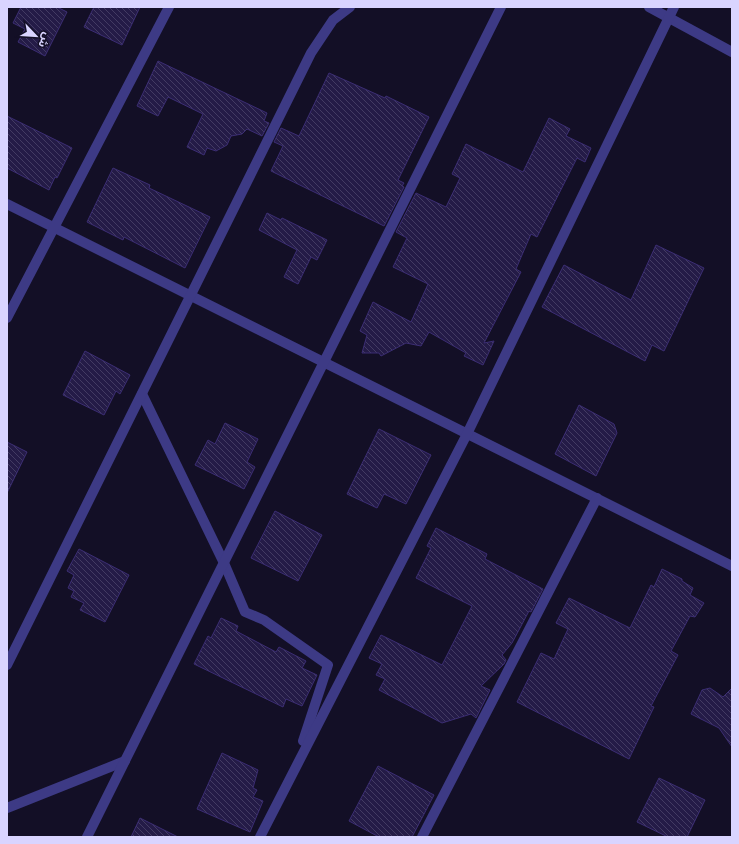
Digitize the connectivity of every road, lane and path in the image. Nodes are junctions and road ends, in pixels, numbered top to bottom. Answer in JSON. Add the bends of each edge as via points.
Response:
{"nodes":[{"id":1,"x":169,"y":7,"type":"edge"},
{"id":2,"x":350,"y":7,"type":"edge"},
{"id":3,"x":501,"y":7,"type":"edge"},
{"id":4,"x":648,"y":7,"type":"edge"},
{"id":5,"x":674,"y":7,"type":"edge"},
{"id":6,"x":669,"y":18,"type":"junction"},
{"id":7,"x":732,"y":52,"type":"edge"},
{"id":8,"x":7,"y":204,"type":"edge"},
{"id":9,"x":53,"y":228,"type":"junction"},
{"id":10,"x":190,"y":296,"type":"junction"},
{"id":11,"x":7,"y":318,"type":"edge"},
{"id":12,"x":324,"y":363,"type":"junction"},
{"id":13,"x":142,"y":394,"type":"junction"},
{"id":14,"x":467,"y":434,"type":"junction"},
{"id":15,"x":596,"y":498,"type":"junction"},
{"id":16,"x":224,"y":563,"type":"junction"},
{"id":17,"x":732,"y":566,"type":"edge"},
{"id":18,"x":7,"y":665,"type":"edge"},
{"id":19,"x":125,"y":761,"type":"junction"},
{"id":20,"x":294,"y":770,"type":"junction"},
{"id":21,"x":7,"y":808,"type":"edge"},
{"id":22,"x":87,"y":837,"type":"edge"},
{"id":23,"x":260,"y":837,"type":"edge"},
{"id":24,"x":422,"y":837,"type":"edge"}],
"edges":[{"from":1,"to":9,"type":"street"},
{"from":2,"to":10,"type":"street","via":[[334,20],[311,53]]},
{"from":3,"to":12,"type":"street"},
{"from":4,"to":6,"type":"street"},
{"from":5,"to":6,"type":"street"},
{"from":6,"to":7,"type":"street"},
{"from":6,"to":14,"type":"street"},
{"from":8,"to":9,"type":"street"},
{"from":9,"to":10,"type":"street"},
{"from":9,"to":11,"type":"street"},
{"from":10,"to":12,"type":"street"},
{"from":10,"to":13,"type":"street"},
{"from":12,"to":14,"type":"street"},
{"from":12,"to":16,"type":"street"},
{"from":13,"to":16,"type":"street"},
{"from":13,"to":18,"type":"street"},
{"from":14,"to":15,"type":"street"},
{"from":14,"to":20,"type":"street"},
{"from":15,"to":17,"type":"street"},
{"from":15,"to":24,"type":"street"},
{"from":16,"to":19,"type":"street"},
{"from":16,"to":20,"type":"street","via":[[245,612],[264,620],[328,665]]},
{"from":19,"to":21,"type":"street"},
{"from":19,"to":22,"type":"street"},
{"from":20,"to":23,"type":"street"}]}
